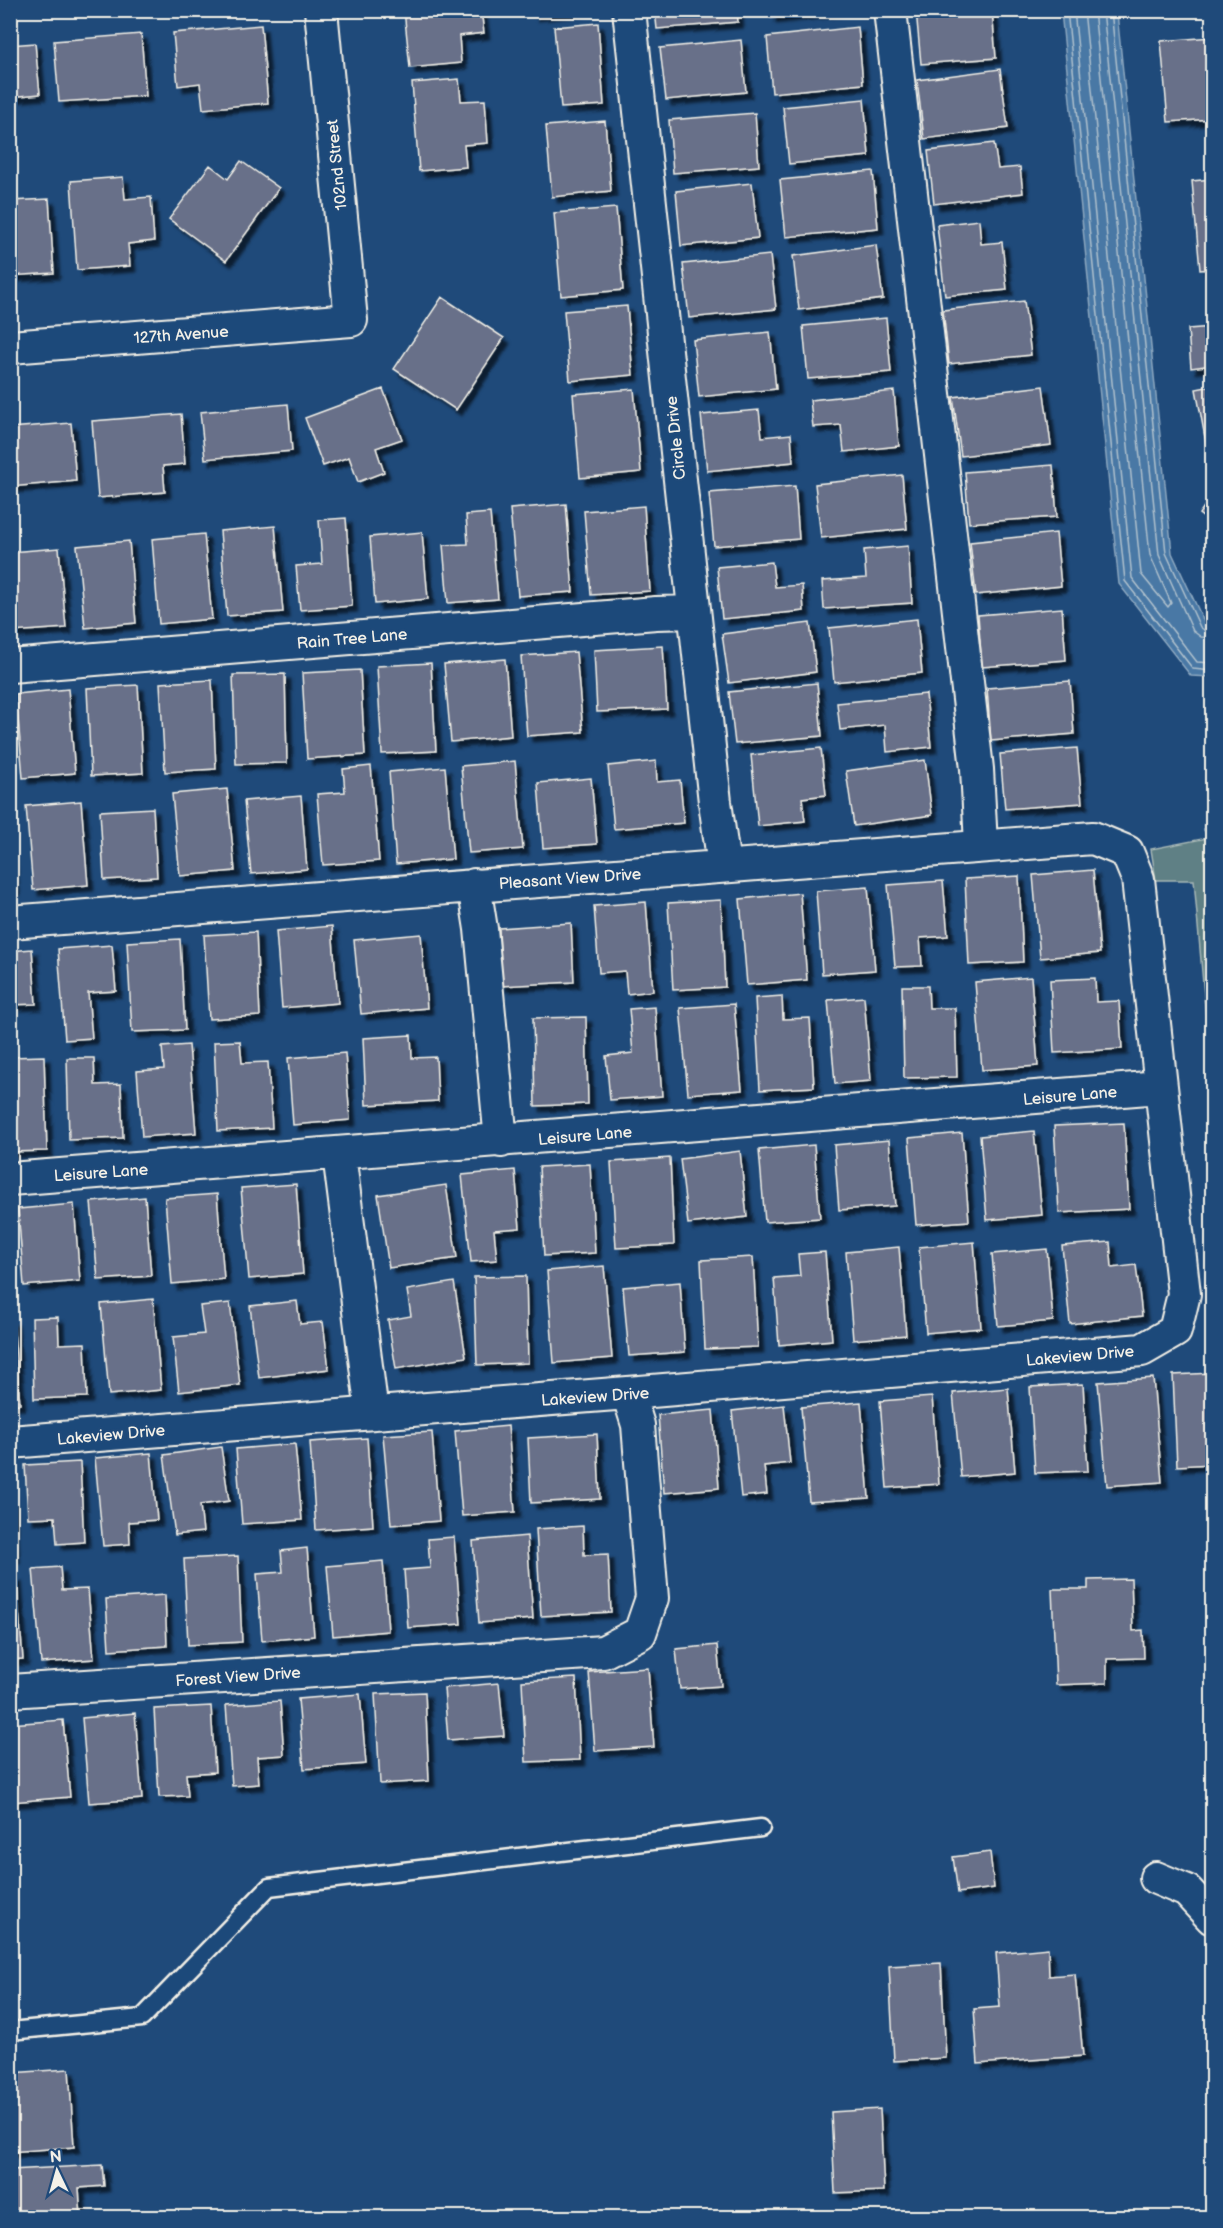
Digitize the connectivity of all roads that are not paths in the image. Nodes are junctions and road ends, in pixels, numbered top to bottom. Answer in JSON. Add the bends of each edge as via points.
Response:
{"nodes":[{"id":1,"x":321,"y":10,"type":"edge"},
{"id":2,"x":629,"y":10,"type":"edge"},
{"id":3,"x":890,"y":10,"type":"edge"},
{"id":4,"x":351,"y":320,"type":"joint"},
{"id":5,"x":10,"y":347,"type":"edge"},
{"id":6,"x":694,"y":612,"type":"junction"},
{"id":7,"x":10,"y":666,"type":"edge"},
{"id":8,"x":981,"y":845,"type":"junction"},
{"id":9,"x":724,"y":866,"type":"junction"},
{"id":10,"x":474,"y":885,"type":"junction"},
{"id":11,"x":10,"y":922,"type":"edge"},
{"id":12,"x":1160,"y":1087,"type":"junction"},
{"id":13,"x":501,"y":1142,"type":"junction"},
{"id":14,"x":339,"y":1154,"type":"junction"},
{"id":15,"x":10,"y":1179,"type":"edge"},
{"id":16,"x":628,"y":1393,"type":"junction"},
{"id":17,"x":372,"y":1413,"type":"junction"},
{"id":18,"x":10,"y":1442,"type":"edge"},
{"id":19,"x":10,"y":1691,"type":"edge"},
{"id":20,"x":761,"y":1828,"type":"dead end"},
{"id":21,"x":1156,"y":1878,"type":"dead end"},
{"id":22,"x":1212,"y":1918,"type":"edge"},
{"id":23,"x":10,"y":2031,"type":"edge"}],
"edges":[{"from":1,"to":4,"type":"street","name":"102nd Street"},
{"from":2,"to":6,"type":"street","name":"Circle Drive"},
{"from":3,"to":8,"type":"street","via":[[977,769]]},
{"from":4,"to":5,"type":"street","name":"127th Avenue"},
{"from":6,"to":7,"type":"street","name":"Rain Tree Lane"},
{"from":6,"to":9,"type":"street","name":"Circle Drive"},
{"from":8,"to":9,"type":"street","name":"Pleasant View Drive"},
{"from":8,"to":12,"type":"street","name":"Pleasant View Drive","via":[[1093,838],[1127,852],[1138,879]]},
{"from":9,"to":10,"type":"street","name":"Pleasant View Drive"},
{"from":10,"to":11,"type":"street","name":"Pleasant View Drive"},
{"from":10,"to":13,"type":"street"},
{"from":12,"to":13,"type":"street","name":"Leisure Lane"},
{"from":12,"to":16,"type":"street","name":"Lakeview Drive","via":[[1184,1294],[1175,1331],[1142,1350]]},
{"from":13,"to":14,"type":"street","name":"Leisure Lane"},
{"from":14,"to":15,"type":"street","name":"Leisure Lane"},
{"from":14,"to":17,"type":"street"},
{"from":16,"to":17,"type":"street","name":"Lakeview Drive"},
{"from":16,"to":19,"type":"street","name":"Forest View Drive","via":[[638,1425],[652,1598],[640,1633],[603,1652]]},
{"from":17,"to":18,"type":"street","name":"Lakeview Drive"},
{"from":20,"to":23,"type":"lane","via":[[269,1887],[142,2018]]},
{"from":21,"to":22,"type":"street","via":[[1187,1891]]}]}
